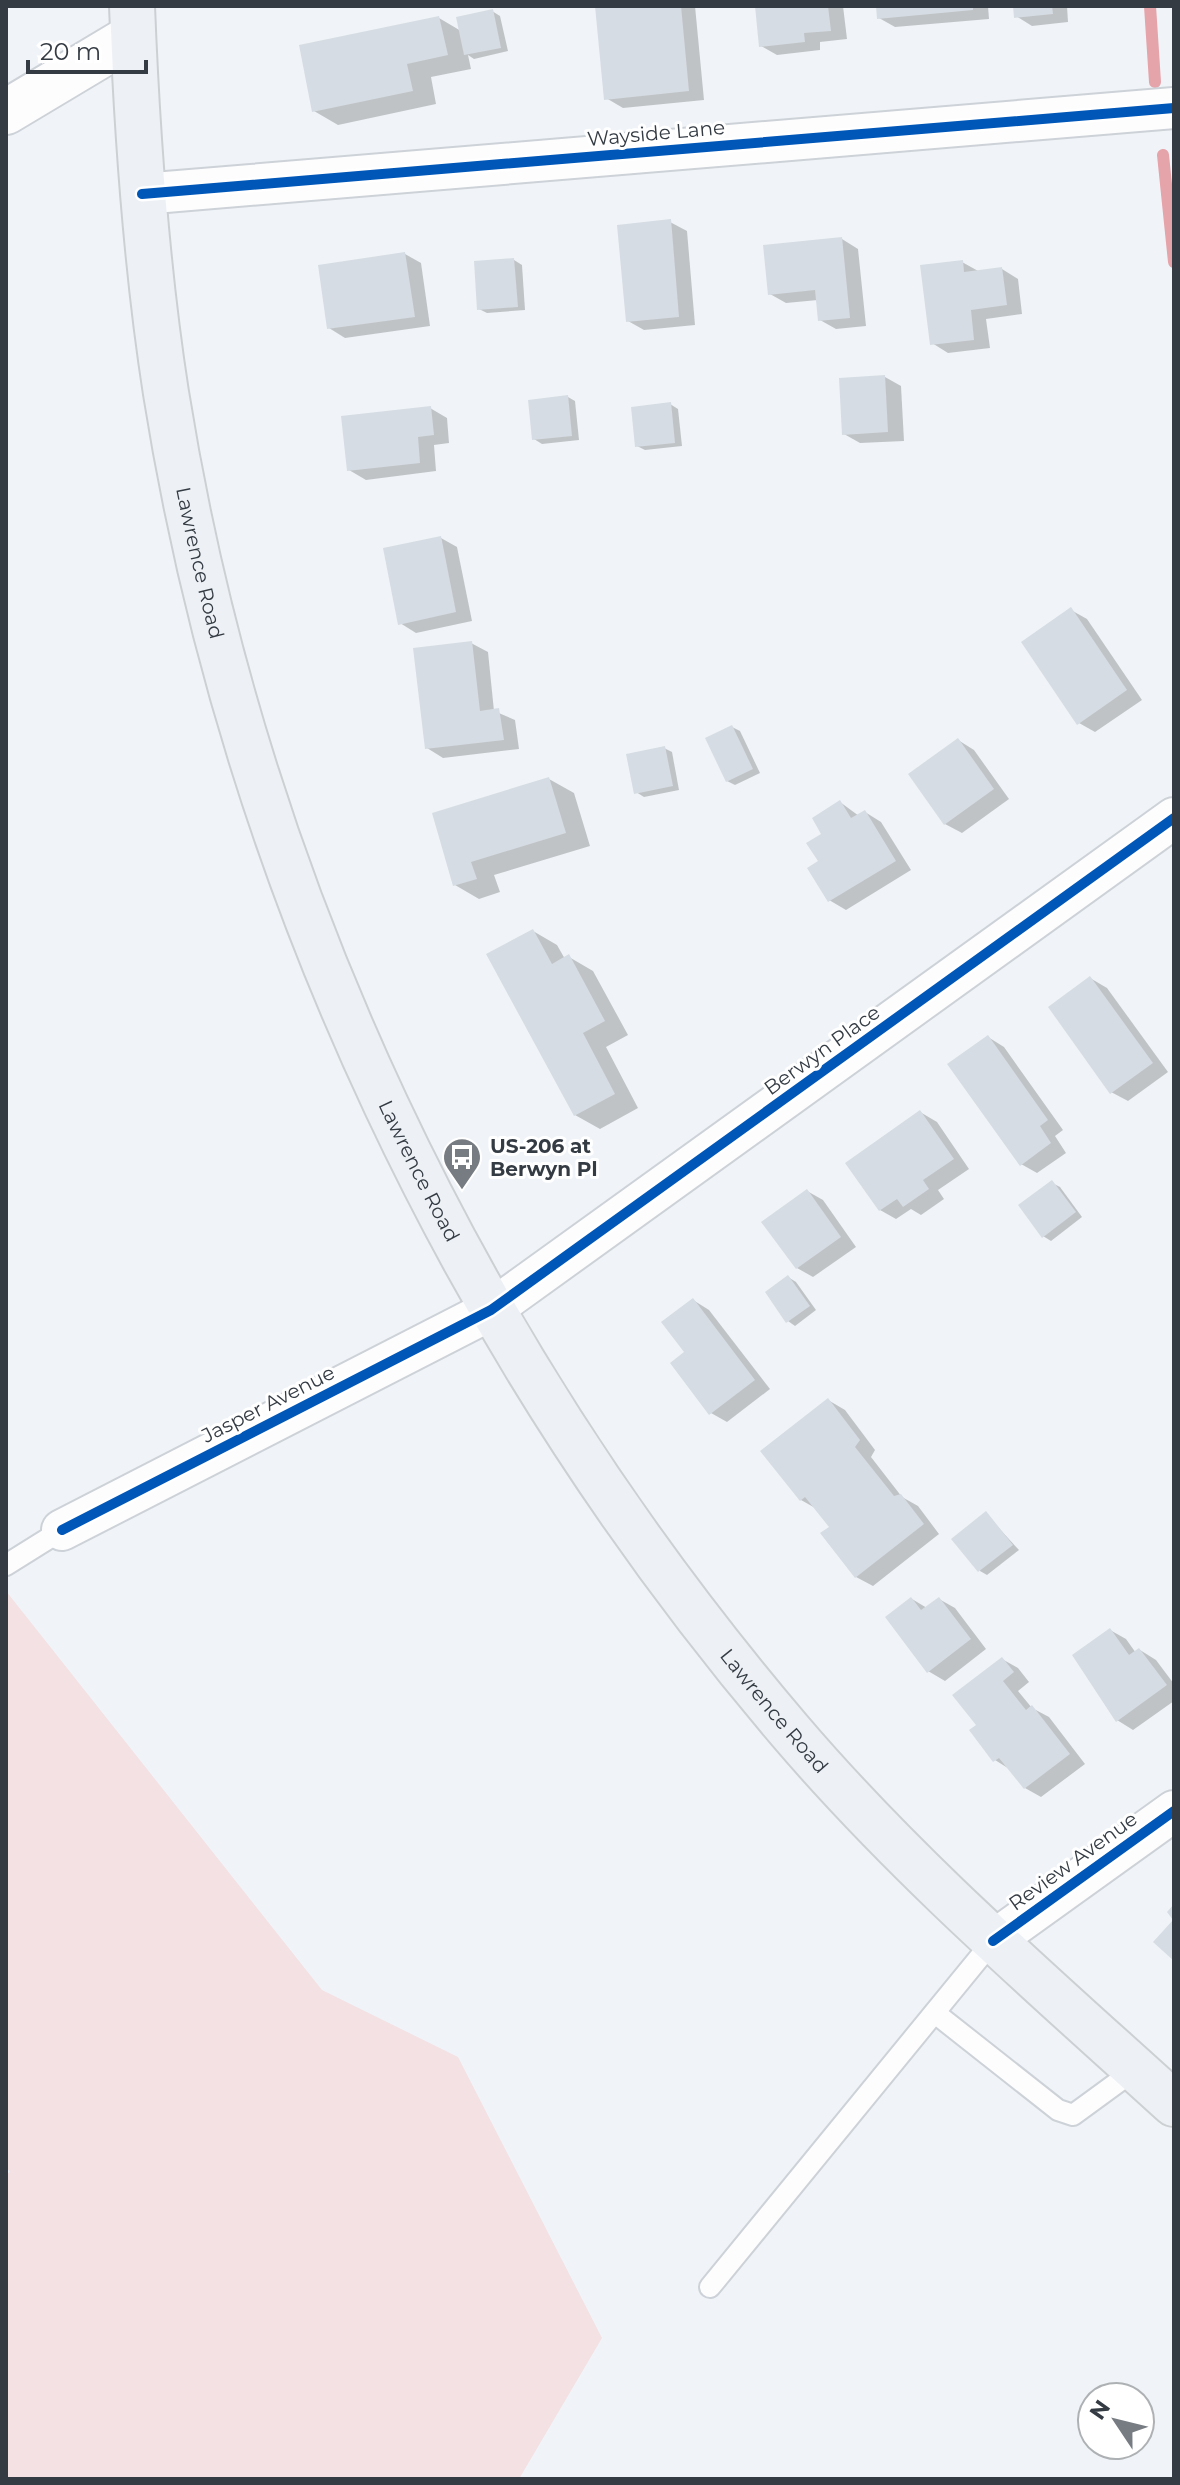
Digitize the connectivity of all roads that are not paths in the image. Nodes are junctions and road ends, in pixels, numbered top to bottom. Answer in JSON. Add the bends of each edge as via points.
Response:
{"nodes":[{"id":1,"x":133,"y":21,"type":"edge"},
{"id":2,"x":1174,"y":108,"type":"edge"},
{"id":3,"x":6,"y":112,"type":"edge"},
{"id":4,"x":142,"y":194,"type":"junction"},
{"id":5,"x":1174,"y":818,"type":"edge"},
{"id":6,"x":491,"y":1310,"type":"junction"},
{"id":7,"x":62,"y":1530,"type":"joint"},
{"id":8,"x":6,"y":1565,"type":"edge"},
{"id":9,"x":1174,"y":1811,"type":"edge"},
{"id":10,"x":993,"y":1941,"type":"junction"},
{"id":11,"x":935,"y":2013,"type":"junction"},
{"id":12,"x":1136,"y":2069,"type":"junction"},
{"id":13,"x":1174,"y":2104,"type":"edge"},
{"id":14,"x":710,"y":2287,"type":"dead end"}],
"edges":[{"from":1,"to":3,"type":"street"},
{"from":1,"to":4,"type":"main road","name":"Lawrence Road"},
{"from":2,"to":4,"type":"street","name":"Wayside Lane"},
{"from":4,"to":6,"type":"main road","name":"Lawrence Road","via":[[171,418],[201,574],[250,756],[294,889],[365,1063],[425,1190]]},
{"from":5,"to":6,"type":"street","name":"Berwyn Place"},
{"from":6,"to":7,"type":"street","name":"Jasper Avenue"},
{"from":6,"to":10,"type":"main road","name":"Lawrence Road","via":[[592,1473],[674,1587],[792,1733]]},
{"from":7,"to":8,"type":"lane"},
{"from":9,"to":10,"type":"street","name":"Review Avenue"},
{"from":10,"to":11,"type":"lane"},
{"from":10,"to":12,"type":"main road","name":"Lawrence Road"},
{"from":11,"to":12,"type":"lane","via":[[1058,2110],[1073,2115]]},
{"from":11,"to":14,"type":"lane"},
{"from":12,"to":13,"type":"main road","name":"Lawrence Road"}]}
